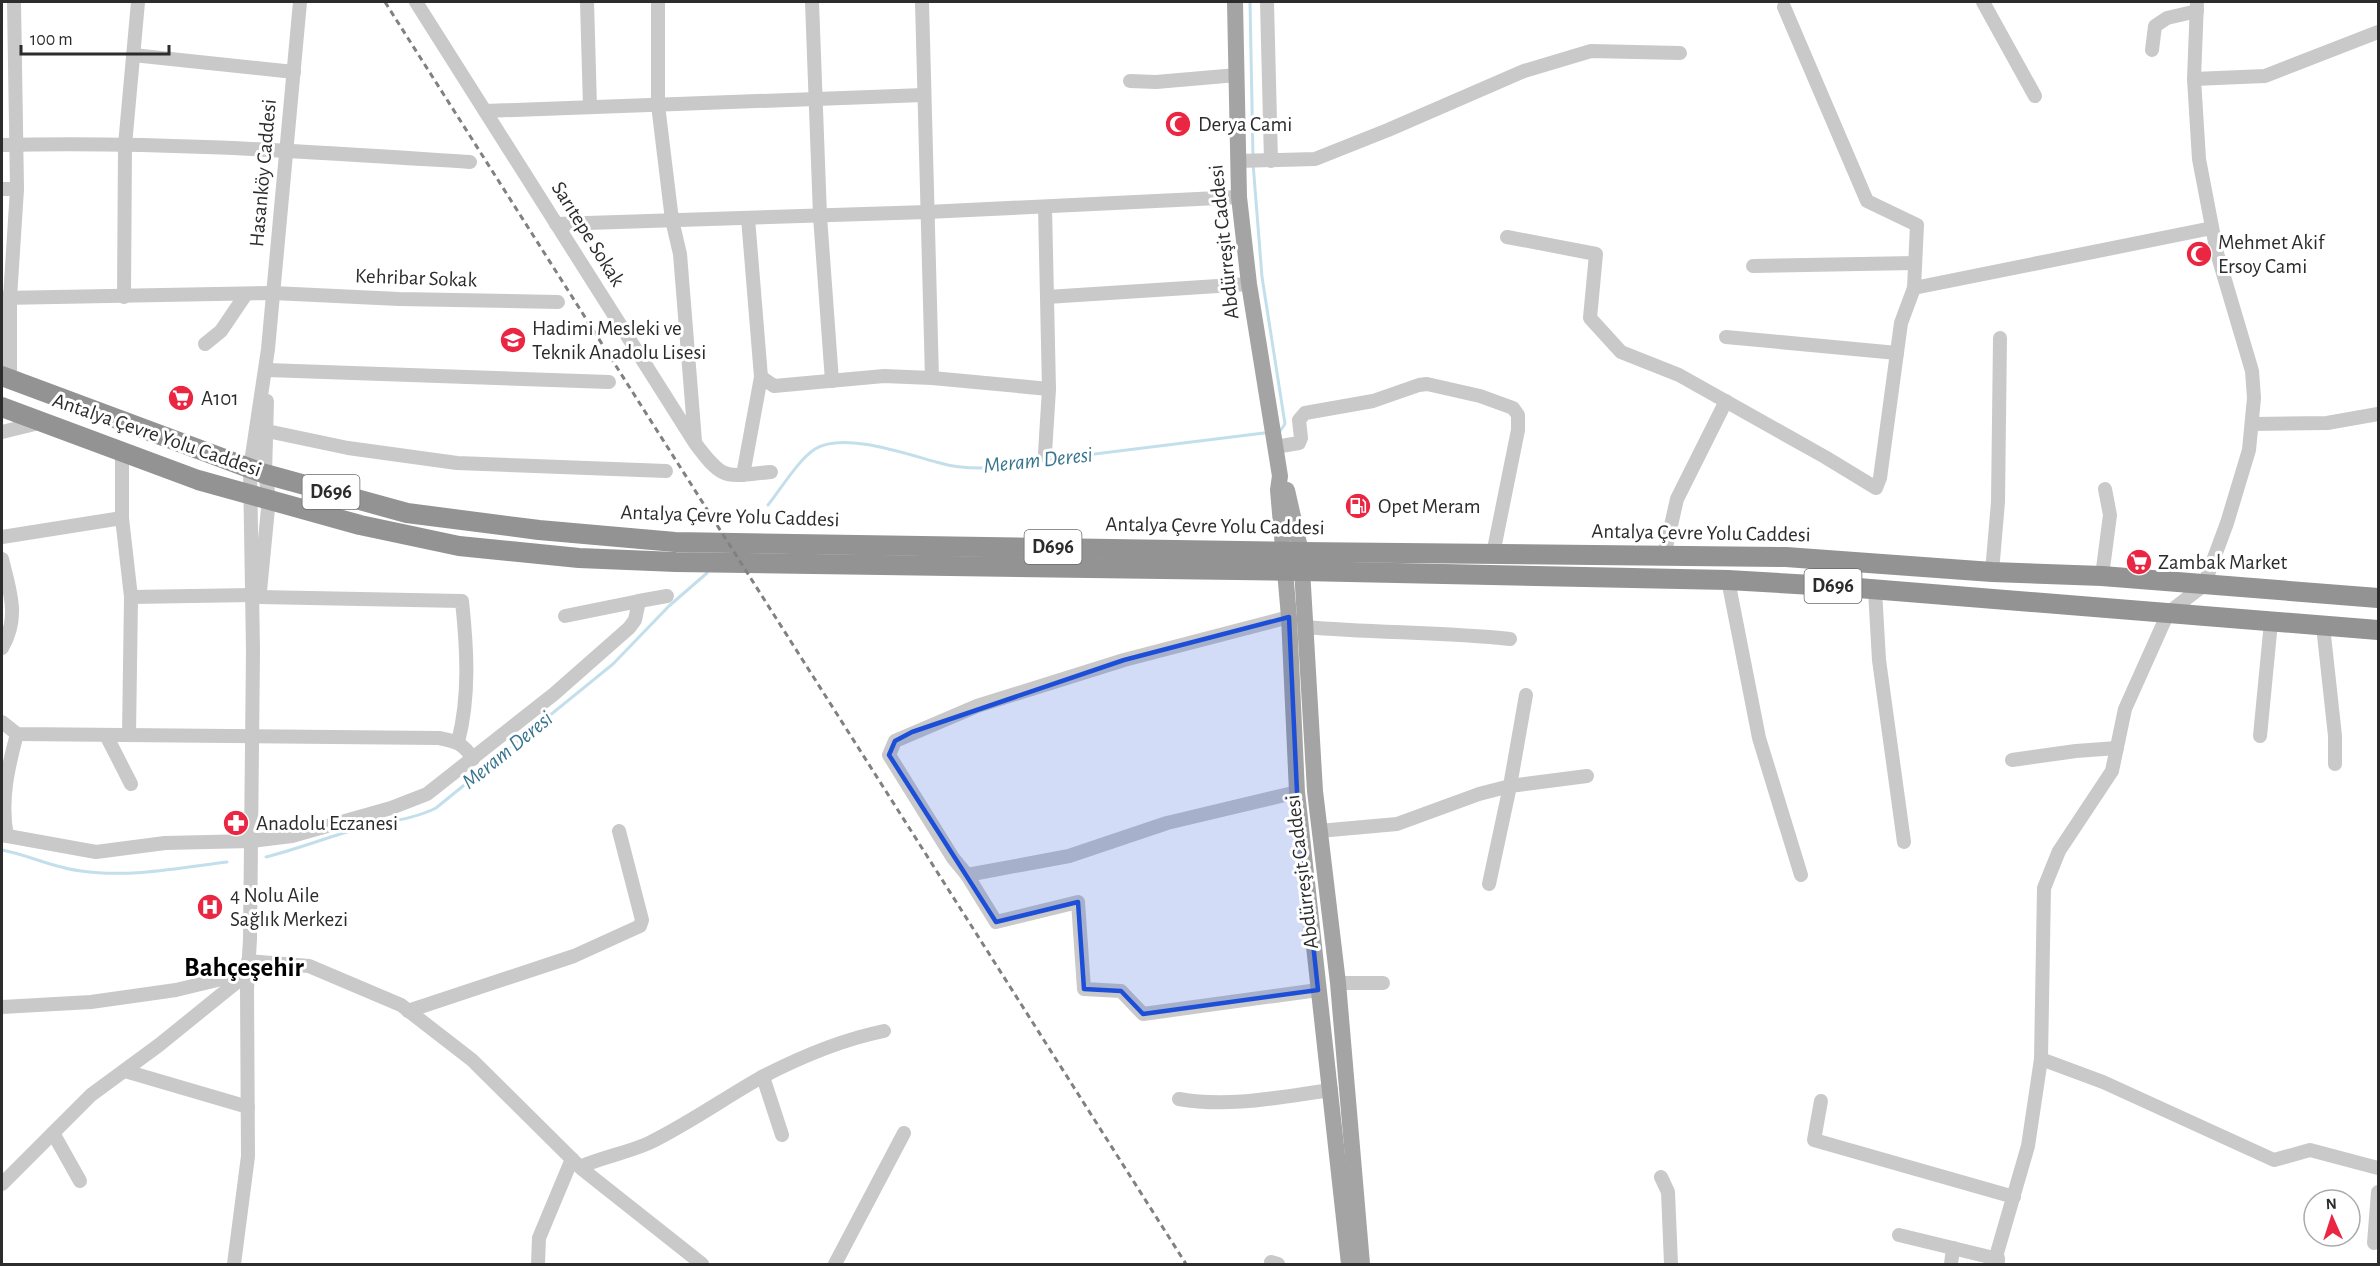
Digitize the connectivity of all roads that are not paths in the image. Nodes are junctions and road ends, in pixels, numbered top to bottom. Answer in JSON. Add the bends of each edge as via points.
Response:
{"nodes":[{"id":1,"x":14,"y":2,"type":"edge"},
{"id":2,"x":138,"y":2,"type":"edge"},
{"id":3,"x":300,"y":2,"type":"edge"},
{"id":4,"x":416,"y":2,"type":"edge"},
{"id":5,"x":587,"y":2,"type":"edge"},
{"id":6,"x":658,"y":2,"type":"edge"},
{"id":7,"x":812,"y":2,"type":"edge"},
{"id":8,"x":922,"y":2,"type":"edge"},
{"id":9,"x":1235,"y":2,"type":"edge"},
{"id":10,"x":1267,"y":2,"type":"edge"},
{"id":11,"x":1983,"y":2,"type":"edge"},
{"id":12,"x":2197,"y":6,"type":"edge"},
{"id":13,"x":1785,"y":8,"type":"dead end"},
{"id":14,"x":2379,"y":32,"type":"edge"},
{"id":15,"x":2152,"y":50,"type":"dead end"},
{"id":16,"x":1680,"y":53,"type":"dead end"},
{"id":17,"x":133,"y":55,"type":"junction"},
{"id":18,"x":294,"y":72,"type":"junction"},
{"id":19,"x":1237,"y":75,"type":"junction"},
{"id":20,"x":2194,"y":79,"type":"junction"},
{"id":21,"x":1130,"y":81,"type":"dead end"},
{"id":22,"x":924,"y":95,"type":"junction"},
{"id":23,"x":2035,"y":96,"type":"dead end"},
{"id":24,"x":816,"y":99,"type":"junction"},
{"id":25,"x":657,"y":105,"type":"junction"},
{"id":26,"x":590,"y":107,"type":"junction"},
{"id":27,"x":485,"y":111,"type":"junction"},
{"id":28,"x":16,"y":144,"type":"junction"},
{"id":29,"x":2,"y":145,"type":"edge"},
{"id":30,"x":125,"y":145,"type":"junction"},
{"id":31,"x":287,"y":150,"type":"junction"},
{"id":32,"x":1242,"y":161,"type":"junction"},
{"id":33,"x":1266,"y":161,"type":"junction"},
{"id":34,"x":470,"y":162,"type":"dead end"},
{"id":35,"x":2,"y":189,"type":"edge"},
{"id":36,"x":17,"y":189,"type":"junction"},
{"id":37,"x":1239,"y":197,"type":"junction"},
{"id":38,"x":1045,"y":207,"type":"junction"},
{"id":39,"x":927,"y":212,"type":"junction"},
{"id":40,"x":820,"y":216,"type":"junction"},
{"id":41,"x":748,"y":218,"type":"junction"},
{"id":42,"x":672,"y":220,"type":"junction"},
{"id":43,"x":556,"y":224,"type":"junction"},
{"id":44,"x":2212,"y":228,"type":"junction"},
{"id":45,"x":1507,"y":237,"type":"dead end"},
{"id":46,"x":1915,"y":263,"type":"junction"},
{"id":47,"x":1754,"y":266,"type":"dead end"},
{"id":48,"x":1249,"y":284,"type":"junction"},
{"id":49,"x":1914,"y":288,"type":"junction"},
{"id":50,"x":273,"y":293,"type":"junction"},
{"id":51,"x":246,"y":294,"type":"junction"},
{"id":52,"x":124,"y":297,"type":"junction"},
{"id":53,"x":1047,"y":297,"type":"junction"},
{"id":54,"x":6,"y":298,"type":"edge"},
{"id":55,"x":558,"y":302,"type":"dead end"},
{"id":56,"x":1726,"y":337,"type":"dead end"},
{"id":57,"x":2000,"y":338,"type":"dead end"},
{"id":58,"x":205,"y":344,"type":"dead end"},
{"id":59,"x":268,"y":349,"type":"junction"},
{"id":60,"x":1896,"y":353,"type":"junction"},
{"id":61,"x":267,"y":370,"type":"junction"},
{"id":62,"x":761,"y":377,"type":"junction"},
{"id":63,"x":6,"y":378,"type":"edge"},
{"id":64,"x":932,"y":378,"type":"junction"},
{"id":65,"x":832,"y":381,"type":"junction"},
{"id":66,"x":609,"y":382,"type":"dead end"},
{"id":67,"x":1049,"y":389,"type":"junction"},
{"id":68,"x":1726,"y":401,"type":"junction"},
{"id":69,"x":2,"y":406,"type":"edge"},
{"id":70,"x":2379,"y":414,"type":"edge"},
{"id":71,"x":43,"y":422,"type":"junction"},
{"id":72,"x":2253,"y":424,"type":"junction"},
{"id":73,"x":267,"y":431,"type":"junction"},
{"id":74,"x":2,"y":432,"type":"edge"},
{"id":75,"x":695,"y":443,"type":"junction"},
{"id":76,"x":1275,"y":447,"type":"junction"},
{"id":77,"x":123,"y":451,"type":"junction"},
{"id":78,"x":1045,"y":453,"type":"dead end"},
{"id":79,"x":258,"y":471,"type":"junction"},
{"id":80,"x":666,"y":471,"type":"dead end"},
{"id":81,"x":771,"y":472,"type":"dead end"},
{"id":82,"x":743,"y":475,"type":"junction"},
{"id":83,"x":2104,"y":489,"type":"dead end"},
{"id":84,"x":260,"y":496,"type":"junction"},
{"id":85,"x":122,"y":518,"type":"junction"},
{"id":86,"x":2,"y":537,"type":"edge"},
{"id":87,"x":1493,"y":554,"type":"junction"},
{"id":88,"x":1664,"y":556,"type":"junction"},
{"id":89,"x":2,"y":559,"type":"edge"},
{"id":90,"x":1293,"y":561,"type":"junction"},
{"id":91,"x":1992,"y":572,"type":"junction"},
{"id":92,"x":2102,"y":576,"type":"junction"},
{"id":93,"x":1728,"y":580,"type":"junction"},
{"id":94,"x":2204,"y":585,"type":"junction"},
{"id":95,"x":1875,"y":590,"type":"junction"},
{"id":96,"x":256,"y":596,"type":"junction"},
{"id":97,"x":667,"y":596,"type":"dead end"},
{"id":98,"x":131,"y":597,"type":"junction"},
{"id":99,"x":2379,"y":598,"type":"edge"},
{"id":100,"x":639,"y":601,"type":"junction"},
{"id":101,"x":2168,"y":613,"type":"junction"},
{"id":102,"x":565,"y":616,"type":"dead end"},
{"id":103,"x":1289,"y":617,"type":"junction"},
{"id":104,"x":2271,"y":622,"type":"junction"},
{"id":105,"x":2323,"y":626,"type":"junction"},
{"id":106,"x":1306,"y":627,"type":"junction"},
{"id":107,"x":2379,"y":630,"type":"edge"},
{"id":108,"x":1510,"y":639,"type":"dead end"},
{"id":109,"x":2,"y":648,"type":"edge"},
{"id":110,"x":1526,"y":695,"type":"dead end"},
{"id":111,"x":2,"y":722,"type":"edge"},
{"id":112,"x":17,"y":734,"type":"junction"},
{"id":113,"x":106,"y":735,"type":"junction"},
{"id":114,"x":129,"y":735,"type":"junction"},
{"id":115,"x":252,"y":736,"type":"junction"},
{"id":116,"x":2260,"y":736,"type":"dead end"},
{"id":117,"x":458,"y":742,"type":"junction"},
{"id":118,"x":2117,"y":748,"type":"junction"},
{"id":119,"x":473,"y":759,"type":"junction"},
{"id":120,"x":2012,"y":760,"type":"dead end"},
{"id":121,"x":2335,"y":764,"type":"dead end"},
{"id":122,"x":1587,"y":776,"type":"dead end"},
{"id":123,"x":131,"y":784,"type":"dead end"},
{"id":124,"x":1510,"y":786,"type":"junction"},
{"id":125,"x":1298,"y":792,"type":"junction"},
{"id":126,"x":619,"y":831,"type":"dead end"},
{"id":127,"x":1319,"y":831,"type":"junction"},
{"id":128,"x":4,"y":835,"type":"edge"},
{"id":129,"x":251,"y":841,"type":"junction"},
{"id":130,"x":1904,"y":842,"type":"dead end"},
{"id":131,"x":967,"y":875,"type":"junction"},
{"id":132,"x":1801,"y":875,"type":"dead end"},
{"id":133,"x":1489,"y":884,"type":"dead end"},
{"id":134,"x":248,"y":967,"type":"junction"},
{"id":135,"x":1338,"y":983,"type":"junction"},
{"id":136,"x":1383,"y":983,"type":"dead end"},
{"id":137,"x":1318,"y":990,"type":"junction"},
{"id":138,"x":2,"y":1007,"type":"edge"},
{"id":139,"x":408,"y":1011,"type":"junction"},
{"id":140,"x":884,"y":1031,"type":"dead end"},
{"id":141,"x":2040,"y":1059,"type":"junction"},
{"id":142,"x":125,"y":1071,"type":"junction"},
{"id":143,"x":763,"y":1077,"type":"junction"},
{"id":144,"x":1331,"y":1090,"type":"junction"},
{"id":145,"x":1179,"y":1099,"type":"dead end"},
{"id":146,"x":1821,"y":1101,"type":"dead end"},
{"id":147,"x":248,"y":1107,"type":"junction"},
{"id":148,"x":53,"y":1133,"type":"junction"},
{"id":149,"x":904,"y":1133,"type":"dead end"},
{"id":150,"x":782,"y":1135,"type":"dead end"},
{"id":151,"x":576,"y":1163,"type":"junction"},
{"id":152,"x":2379,"y":1168,"type":"edge"},
{"id":153,"x":1661,"y":1177,"type":"dead end"},
{"id":154,"x":80,"y":1181,"type":"dead end"},
{"id":155,"x":2,"y":1184,"type":"edge"},
{"id":156,"x":2379,"y":1192,"type":"edge"},
{"id":157,"x":2014,"y":1197,"type":"junction"},
{"id":158,"x":1899,"y":1234,"type":"dead end"},
{"id":159,"x":2374,"y":1243,"type":"dead end"},
{"id":160,"x":1953,"y":1248,"type":"junction"},
{"id":161,"x":1998,"y":1262,"type":"edge"},
{"id":162,"x":234,"y":1264,"type":"edge"},
{"id":163,"x":538,"y":1264,"type":"edge"},
{"id":164,"x":702,"y":1264,"type":"edge"},
{"id":165,"x":835,"y":1264,"type":"edge"},
{"id":166,"x":1349,"y":1264,"type":"edge"},
{"id":167,"x":1362,"y":1264,"type":"edge"},
{"id":168,"x":1671,"y":1264,"type":"edge"},
{"id":169,"x":1951,"y":1264,"type":"edge"}],
"edges":[{"from":1,"to":28,"type":"street"},
{"from":2,"to":17,"type":"street"},
{"from":3,"to":18,"type":"street","name":"Hasanköy Caddesi"},
{"from":4,"to":27,"type":"street","name":"Sarıtepe Sokak"},
{"from":5,"to":26,"type":"street"},
{"from":6,"to":25,"type":"street"},
{"from":7,"to":24,"type":"street"},
{"from":8,"to":22,"type":"street"},
{"from":9,"to":19,"type":"main road","name":"Abdürreşit Caddesi"},
{"from":10,"to":33,"type":"street"},
{"from":11,"to":23,"type":"street"},
{"from":12,"to":15,"type":"street","via":[[2155,26]]},
{"from":12,"to":20,"type":"street"},
{"from":13,"to":46,"type":"street","via":[[1867,201],[1917,225]]},
{"from":14,"to":20,"type":"street","via":[[2265,76]]},
{"from":16,"to":33,"type":"street","via":[[1591,51],[1524,71],[1315,159]]},
{"from":17,"to":18,"type":"street"},
{"from":17,"to":30,"type":"street"},
{"from":18,"to":31,"type":"street","name":"Hasanköy Caddesi"},
{"from":19,"to":21,"type":"street"},
{"from":19,"to":32,"type":"main road","name":"Abdürreşit Caddesi"},
{"from":20,"to":44,"type":"street","via":[[2199,159]]},
{"from":22,"to":24,"type":"street"},
{"from":22,"to":39,"type":"street"},
{"from":24,"to":25,"type":"street"},
{"from":24,"to":40,"type":"street"},
{"from":25,"to":26,"type":"street"},
{"from":25,"to":42,"type":"street"},
{"from":26,"to":27,"type":"street"},
{"from":27,"to":43,"type":"street","name":"Sarıtepe Sokak"},
{"from":28,"to":29,"type":"street"},
{"from":28,"to":30,"type":"street"},
{"from":28,"to":36,"type":"street"},
{"from":30,"to":31,"type":"street"},
{"from":30,"to":52,"type":"street"},
{"from":31,"to":34,"type":"street"},
{"from":31,"to":50,"type":"street","name":"Hasanköy Caddesi"},
{"from":32,"to":33,"type":"street"},
{"from":32,"to":37,"type":"main road","name":"Abdürreşit Caddesi"},
{"from":35,"to":36,"type":"street"},
{"from":36,"to":54,"type":"street"},
{"from":37,"to":38,"type":"street"},
{"from":37,"to":48,"type":"main road","name":"Abdürreşit Caddesi"},
{"from":38,"to":39,"type":"street"},
{"from":38,"to":53,"type":"street"},
{"from":39,"to":40,"type":"street"},
{"from":39,"to":64,"type":"street"},
{"from":40,"to":41,"type":"street"},
{"from":40,"to":65,"type":"street"},
{"from":41,"to":42,"type":"street"},
{"from":41,"to":62,"type":"street"},
{"from":42,"to":43,"type":"street"},
{"from":42,"to":75,"type":"street","via":[[680,254]]},
{"from":43,"to":75,"type":"street","name":"Sarıtepe Sokak"},
{"from":44,"to":49,"type":"street"},
{"from":44,"to":72,"type":"street","via":[[2252,371]]},
{"from":45,"to":68,"type":"street","via":[[1596,254],[1590,318],[1621,352],[1679,375]]},
{"from":46,"to":47,"type":"street"},
{"from":46,"to":49,"type":"street"},
{"from":48,"to":53,"type":"street"},
{"from":48,"to":76,"type":"main road","name":"Abdürreşit Caddesi"},
{"from":49,"to":60,"type":"street","via":[[1900,323]]},
{"from":50,"to":51,"type":"street","name":"Kehribar Sokak"},
{"from":50,"to":55,"type":"street","name":"Kehribar Sokak"},
{"from":50,"to":59,"type":"street","name":"Hasanköy Caddesi"},
{"from":51,"to":52,"type":"street","name":"Kehribar Sokak"},
{"from":51,"to":58,"type":"street","via":[[221,331]]},
{"from":52,"to":54,"type":"street","name":"Kehribar Sokak"},
{"from":53,"to":67,"type":"street"},
{"from":54,"to":63,"type":"street"},
{"from":56,"to":60,"type":"street"},
{"from":57,"to":91,"type":"street","via":[[1998,502]]},
{"from":59,"to":61,"type":"street"},
{"from":59,"to":79,"type":"street"},
{"from":60,"to":68,"type":"street","via":[[1876,488]]},
{"from":61,"to":66,"type":"street"},
{"from":61,"to":73,"type":"street"},
{"from":62,"to":65,"type":"street","via":[[774,386]]},
{"from":62,"to":82,"type":"street"},
{"from":63,"to":79,"type":"highway","name":"Antalya Çevre Yolu Caddesi","number":"D696"},
{"from":64,"to":65,"type":"street","via":[[884,376]]},
{"from":64,"to":67,"type":"street"},
{"from":67,"to":78,"type":"street"},
{"from":68,"to":88,"type":"street","via":[[1677,499]]},
{"from":69,"to":71,"type":"highway","name":"Antalya Çevre Yolu Caddesi","number":"D696"},
{"from":70,"to":72,"type":"street","via":[[2327,423]]},
{"from":71,"to":74,"type":"street"},
{"from":71,"to":77,"type":"highway","name":"Antalya Çevre Yolu Caddesi","number":"D696"},
{"from":72,"to":94,"type":"street","via":[[2228,523]]},
{"from":73,"to":79,"type":"street"},
{"from":73,"to":80,"type":"street","via":[[348,448],[457,463]]},
{"from":75,"to":82,"type":"street","name":"Sarıtepe Sokak","via":[[721,474]]},
{"from":76,"to":87,"type":"street","via":[[1299,443],[1299,420],[1305,413],[1373,400],[1419,385],[1440,386],[1513,408],[1518,415],[1518,430]]},
{"from":76,"to":90,"type":"main road","name":"Abdürreşit Caddesi","via":[[1287,490]]},
{"from":77,"to":84,"type":"highway","name":"Antalya Çevre Yolu Caddesi","number":"D696","via":[[198,480]]},
{"from":77,"to":85,"type":"street"},
{"from":79,"to":84,"type":"street"},
{"from":79,"to":90,"type":"highway","name":"Antalya Çevre Yolu Caddesi","number":"D696","via":[[407,513],[675,542]]},
{"from":81,"to":82,"type":"street","name":"Sarıtepe Sokak"},
{"from":83,"to":92,"type":"street","via":[[2110,515]]},
{"from":84,"to":90,"type":"highway","name":"Antalya Çevre Yolu Caddesi","number":"D696","via":[[360,525],[459,546],[579,558],[807,564]]},
{"from":84,"to":96,"type":"street"},
{"from":84,"to":96,"type":"street","via":[[263,564]]},
{"from":85,"to":86,"type":"street"},
{"from":85,"to":98,"type":"street"},
{"from":87,"to":88,"type":"highway","name":"Antalya Çevre Yolu Caddesi","number":"D696"},
{"from":87,"to":90,"type":"highway","name":"Antalya Çevre Yolu Caddesi","number":"D696"},
{"from":88,"to":91,"type":"highway","name":"Antalya Çevre Yolu Caddesi","number":"D696","via":[[1786,557]]},
{"from":89,"to":109,"type":"street","via":[[14,603],[10,634]]},
{"from":90,"to":93,"type":"highway","name":"Antalya Çevre Yolu Caddesi","number":"D696"},
{"from":90,"to":103,"type":"main road","name":"Abdürreşit Caddesi"},
{"from":90,"to":106,"type":"main road","name":"Abdürreşit Caddesi"},
{"from":91,"to":92,"type":"highway","name":"Antalya Çevre Yolu Caddesi","number":"D696"},
{"from":92,"to":94,"type":"highway","name":"Antalya Çevre Yolu Caddesi","number":"D696"},
{"from":93,"to":95,"type":"highway","name":"Antalya Çevre Yolu Caddesi","number":"D696"},
{"from":93,"to":132,"type":"street","via":[[1759,738]]},
{"from":94,"to":99,"type":"highway","name":"Antalya Çevre Yolu Caddesi","number":"D696"},
{"from":94,"to":101,"type":"street"},
{"from":95,"to":101,"type":"highway","name":"Antalya Çevre Yolu Caddesi","number":"D696"},
{"from":95,"to":130,"type":"street","via":[[1880,672]]},
{"from":96,"to":98,"type":"street"},
{"from":96,"to":115,"type":"street"},
{"from":96,"to":117,"type":"street","via":[[462,601],[467,678]]},
{"from":97,"to":100,"type":"street"},
{"from":98,"to":114,"type":"street"},
{"from":100,"to":102,"type":"street"},
{"from":100,"to":119,"type":"street","via":[[629,628]]},
{"from":101,"to":104,"type":"highway","name":"Antalya Çevre Yolu Caddesi","number":"D696"},
{"from":101,"to":118,"type":"street","via":[[2125,709]]},
{"from":103,"to":125,"type":"main road","name":"Abdürreşit Caddesi"},
{"from":103,"to":131,"type":"street","via":[[1124,660],[977,706],[895,741],[889,755]]},
{"from":104,"to":105,"type":"highway","name":"Antalya Çevre Yolu Caddesi","number":"D696"},
{"from":104,"to":116,"type":"street"},
{"from":105,"to":107,"type":"highway","name":"Antalya Çevre Yolu Caddesi","number":"D696"},
{"from":105,"to":121,"type":"street"},
{"from":106,"to":108,"type":"street"},
{"from":106,"to":127,"type":"main road","name":"Abdürreşit Caddesi"},
{"from":110,"to":124,"type":"street"},
{"from":111,"to":112,"type":"street"},
{"from":112,"to":113,"type":"street"},
{"from":112,"to":128,"type":"street","via":[[4,785]]},
{"from":113,"to":114,"type":"street"},
{"from":113,"to":123,"type":"street"},
{"from":114,"to":115,"type":"street"},
{"from":115,"to":117,"type":"street","via":[[439,738]]},
{"from":115,"to":129,"type":"street"},
{"from":117,"to":119,"type":"street"},
{"from":118,"to":120,"type":"street"},
{"from":118,"to":141,"type":"street","via":[[2112,771],[2059,851],[2044,888]]},
{"from":119,"to":129,"type":"street","via":[[427,794],[391,808],[292,836]]},
{"from":122,"to":124,"type":"street"},
{"from":124,"to":127,"type":"street","via":[[1396,824]]},
{"from":124,"to":133,"type":"street"},
{"from":125,"to":131,"type":"street","via":[[1167,823],[1069,856]]},
{"from":125,"to":137,"type":"main road","name":"Abdürreşit Caddesi"},
{"from":126,"to":139,"type":"street","via":[[642,920],[640,926],[574,956]]},
{"from":127,"to":135,"type":"main road","name":"Abdürreşit Caddesi"},
{"from":128,"to":129,"type":"street","via":[[96,852],[165,843]]},
{"from":129,"to":134,"type":"street"},
{"from":131,"to":137,"type":"street","via":[[996,922],[1078,902],[1084,989],[1121,992],[1143,1014]]},
{"from":134,"to":138,"type":"street","via":[[176,990],[91,1002]]},
{"from":134,"to":139,"type":"street","via":[[309,966]]},
{"from":134,"to":142,"type":"street"},
{"from":134,"to":147,"type":"street"},
{"from":135,"to":136,"type":"street"},
{"from":135,"to":167,"type":"main road","name":"Abdürreşit Caddesi"},
{"from":137,"to":144,"type":"main road","name":"Abdürreşit Caddesi"},
{"from":139,"to":151,"type":"street","via":[[472,1060]]},
{"from":140,"to":143,"type":"street","via":[[839,1042]]},
{"from":141,"to":152,"type":"street","via":[[2103,1082],[2274,1160],[2310,1150]]},
{"from":141,"to":157,"type":"street","via":[[2028,1146]]},
{"from":142,"to":147,"type":"street"},
{"from":142,"to":148,"type":"street","via":[[91,1095]]},
{"from":143,"to":150,"type":"street"},
{"from":143,"to":151,"type":"street","via":[[648,1144]]},
{"from":144,"to":145,"type":"street","via":[[1234,1103]]},
{"from":144,"to":166,"type":"main road","name":"Abdürreşit Caddesi"},
{"from":146,"to":157,"type":"street","via":[[1814,1140]]},
{"from":147,"to":162,"type":"street","via":[[248,1156]]},
{"from":148,"to":154,"type":"street"},
{"from":148,"to":155,"type":"street"},
{"from":149,"to":165,"type":"street"},
{"from":151,"to":163,"type":"street","via":[[539,1238]]},
{"from":151,"to":164,"type":"street"},
{"from":153,"to":168,"type":"street","via":[[1668,1192]]},
{"from":156,"to":159,"type":"street"},
{"from":157,"to":161,"type":"street"},
{"from":158,"to":160,"type":"street"},
{"from":160,"to":161,"type":"street"},
{"from":160,"to":169,"type":"street"}]}
